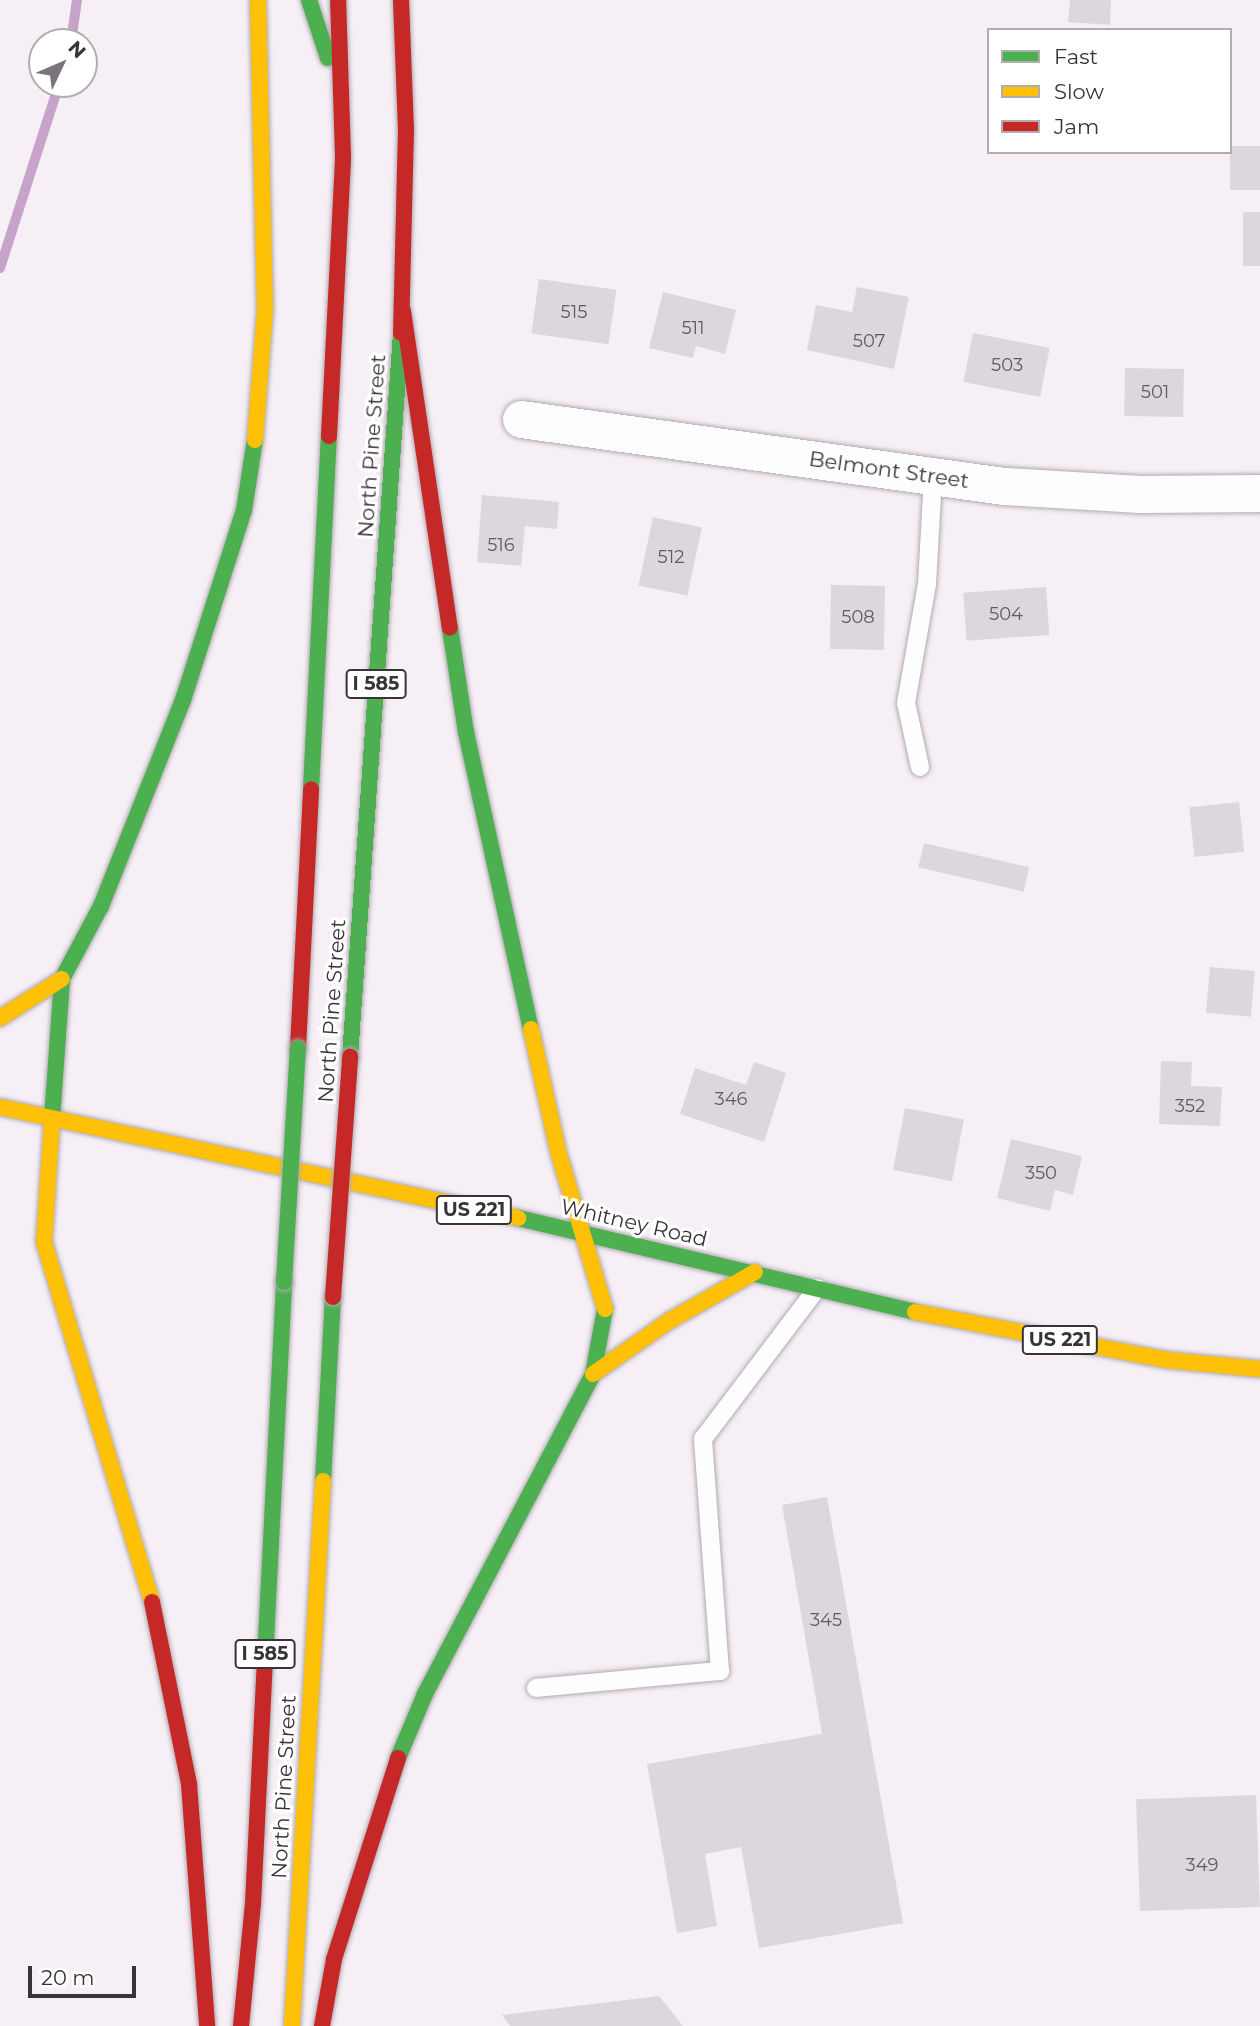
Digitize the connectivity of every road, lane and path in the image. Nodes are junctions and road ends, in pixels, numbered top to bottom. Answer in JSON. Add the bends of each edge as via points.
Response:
{"nodes":[{"id":1,"x":258,"y":0,"type":"edge"},
{"id":2,"x":309,"y":0,"type":"edge"},
{"id":3,"x":338,"y":0,"type":"edge"},
{"id":4,"x":401,"y":0,"type":"edge"},
{"id":5,"x":340,"y":94,"type":"junction"},
{"id":6,"x":403,"y":312,"type":"junction"},
{"id":7,"x":521,"y":419,"type":"dead end"},
{"id":8,"x":933,"y":478,"type":"junction"},
{"id":9,"x":1260,"y":493,"type":"edge"},
{"id":10,"x":920,"y":767,"type":"dead end"},
{"id":11,"x":62,"y":979,"type":"junction"},
{"id":12,"x":0,"y":1018,"type":"edge"},
{"id":13,"x":0,"y":1107,"type":"edge"},
{"id":14,"x":51,"y":1119,"type":"junction"},
{"id":15,"x":587,"y":1233,"type":"junction"},
{"id":16,"x":755,"y":1272,"type":"junction"},
{"id":17,"x":817,"y":1288,"type":"junction"},
{"id":18,"x":1260,"y":1369,"type":"edge"},
{"id":19,"x":593,"y":1374,"type":"junction"},
{"id":20,"x":536,"y":1688,"type":"dead end"},
{"id":21,"x":207,"y":2026,"type":"edge"},
{"id":22,"x":241,"y":2026,"type":"edge"},
{"id":23,"x":292,"y":2026,"type":"edge"},
{"id":24,"x":322,"y":2026,"type":"edge"}],
"edges":[{"from":1,"to":11,"type":"main road","via":[[265,309],[259,418],[244,510],[183,700],[102,906]]},
{"from":2,"to":5,"type":"main road"},
{"from":3,"to":5,"type":"main road","name":"North Pine Street","number":"I 585"},
{"from":4,"to":6,"type":"main road","name":"North Pine Street","number":"I 585","via":[[406,129]]},
{"from":5,"to":22,"type":"main road","name":"North Pine Street","number":"I 585","bridge":true,"via":[[343,156],[298,1048],[253,1904]]},
{"from":6,"to":15,"type":"main road","via":[[466,732],[558,1151]]},
{"from":6,"to":23,"type":"main road","name":"North Pine Street","number":"I 585","bridge":true,"via":[[332,1297]]},
{"from":7,"to":8,"type":"street","name":"Belmont Street"},
{"from":8,"to":9,"type":"street","name":"Belmont Street","via":[[1140,494]]},
{"from":8,"to":10,"type":"lane","via":[[927,584],[906,703]]},
{"from":11,"to":12,"type":"main road"},
{"from":11,"to":14,"type":"main road"},
{"from":13,"to":14,"type":"main road","name":"Whitney Road","number":"US 221"},
{"from":14,"to":15,"type":"main road","name":"Whitney Road","number":"US 221"},
{"from":14,"to":21,"type":"main road","via":[[44,1242],[142,1559],[169,1671],[189,1784]]},
{"from":15,"to":16,"type":"main road","name":"Whitney Road","number":"US 221"},
{"from":15,"to":19,"type":"main road","via":[[606,1305]]},
{"from":16,"to":17,"type":"main road","name":"Whitney Road","number":"US 221"},
{"from":16,"to":19,"type":"main road","via":[[669,1321]]},
{"from":17,"to":18,"type":"main road","name":"Whitney Road","number":"US 221","via":[[1167,1360]]},
{"from":17,"to":20,"type":"lane","via":[[703,1439],[720,1671]]},
{"from":19,"to":24,"type":"main road","via":[[425,1694],[386,1787],[341,1934]]}]}
